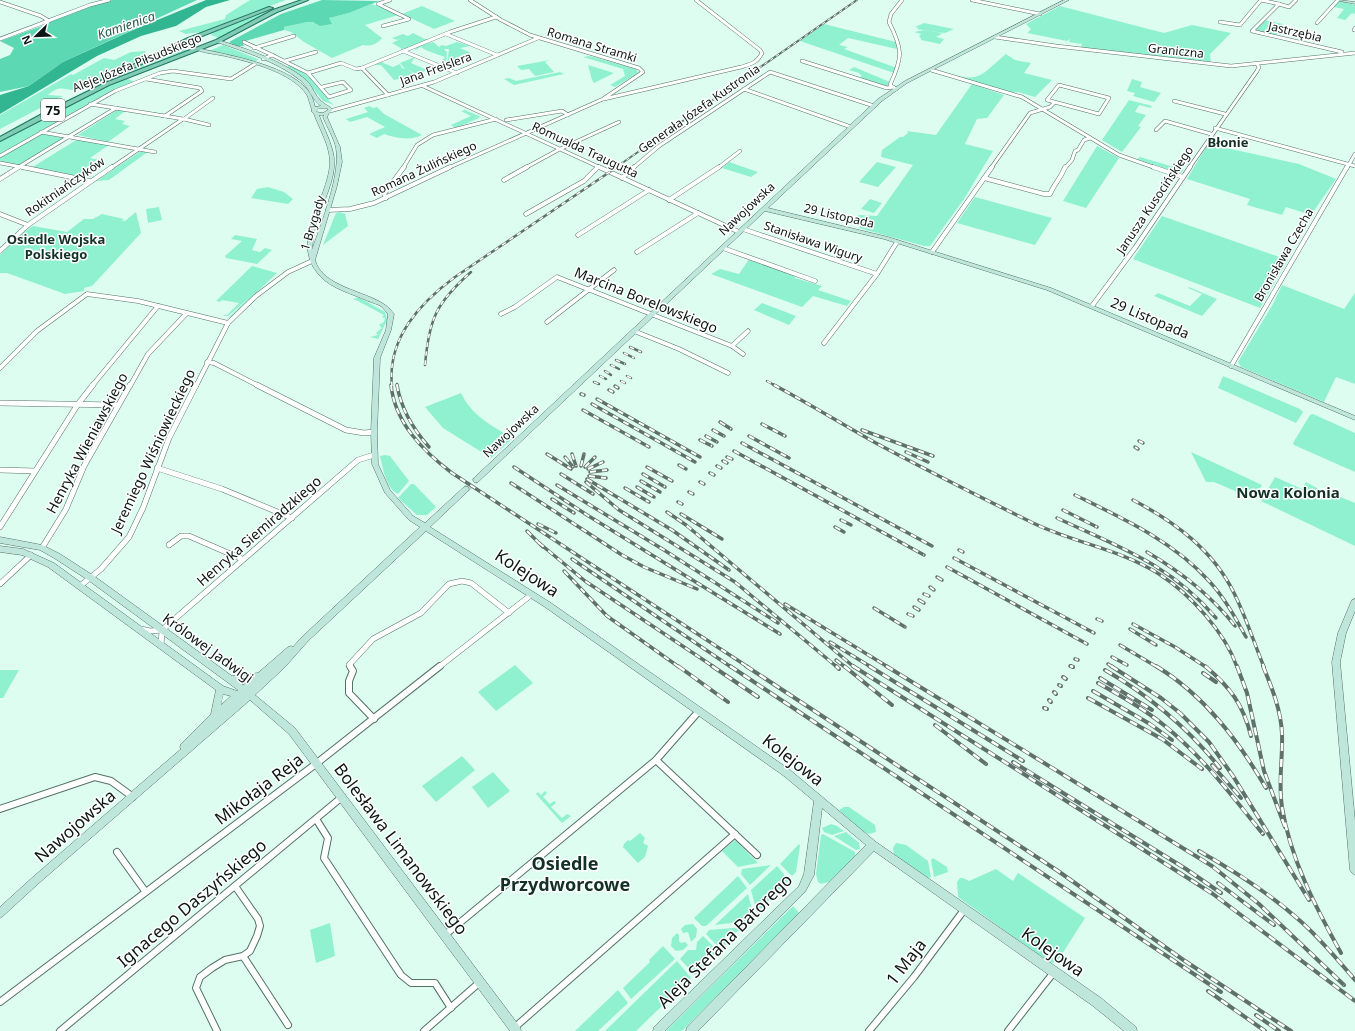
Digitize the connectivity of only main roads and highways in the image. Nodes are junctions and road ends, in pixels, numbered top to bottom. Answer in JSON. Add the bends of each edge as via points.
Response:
{"nodes":[{"id":1,"x":294,"y":0,"type":"edge"},
{"id":2,"x":306,"y":0,"type":"edge"},
{"id":3,"x":190,"y":39,"type":"junction"},
{"id":4,"x":218,"y":41,"type":"junction"},
{"id":5,"x":197,"y":49,"type":"junction"},
{"id":6,"x":0,"y":133,"type":"edge"},
{"id":7,"x":0,"y":139,"type":"edge"}],
"edges":[{"from":1,"to":3,"type":"main road","name":"Aleje Józefa Piłsudskiego","number":"75"},
{"from":2,"to":4,"type":"main road","name":"Aleje Józefa Piłsudskiego","number":"75","via":[[275,11]]},
{"from":3,"to":4,"type":"main road","name":"Aleje Józefa Piłsudskiego","via":[[203,37]]},
{"from":3,"to":5,"type":"main road","via":[[187,46]]},
{"from":3,"to":6,"type":"main road","name":"Aleje Józefa Piłsudskiego","number":"75"},
{"from":4,"to":5,"type":"main road","name":"Aleje Józefa Piłsudskiego","number":"75"},
{"from":5,"to":7,"type":"main road","name":"Aleje Józefa Piłsudskiego","number":"75","via":[[107,84]]}]}
